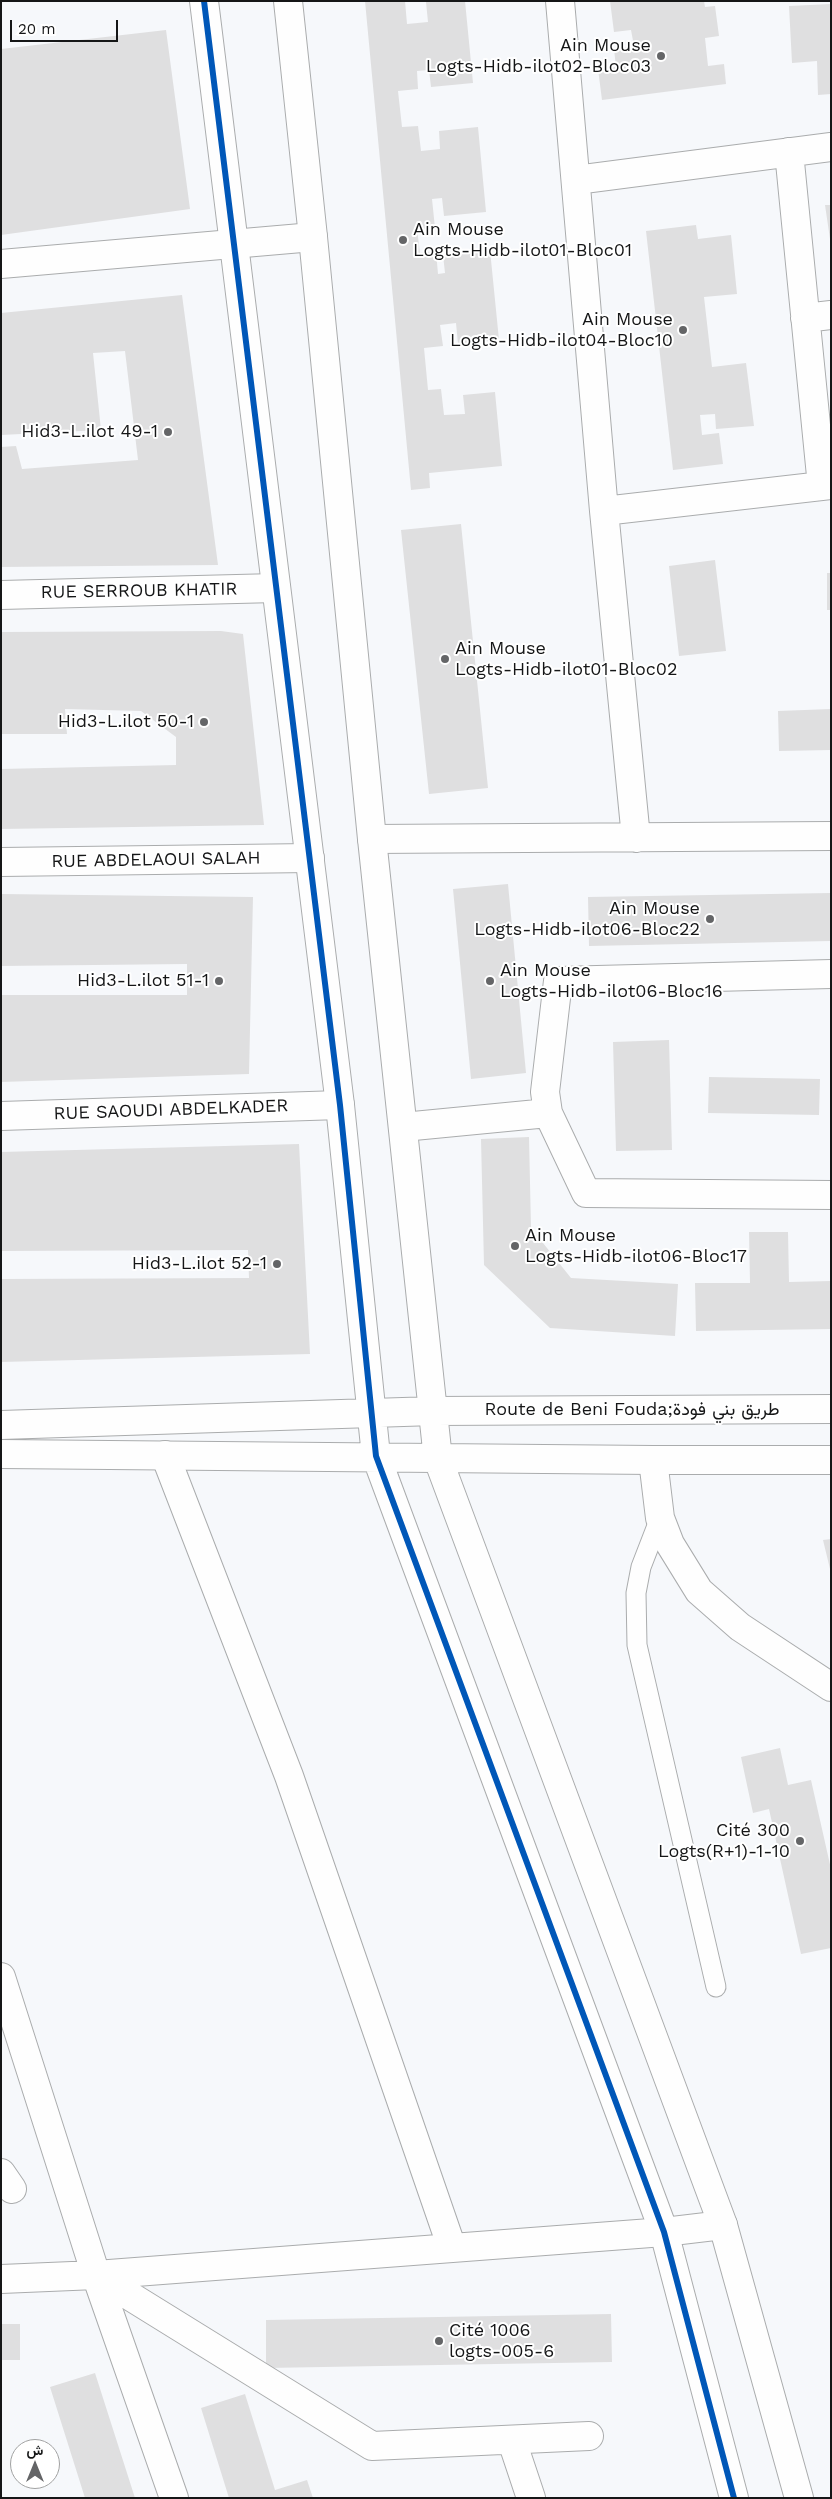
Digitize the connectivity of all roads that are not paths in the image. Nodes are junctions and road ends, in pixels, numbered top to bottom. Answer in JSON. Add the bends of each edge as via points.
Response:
{"nodes":[{"id":1,"x":204,"y":1,"type":"edge"},
{"id":2,"x":288,"y":1,"type":"edge"},
{"id":3,"x":560,"y":1,"type":"edge"},
{"id":4,"x":831,"y":147,"type":"edge"},
{"id":5,"x":789,"y":152,"type":"junction"},
{"id":6,"x":576,"y":180,"type":"junction"},
{"id":7,"x":313,"y":237,"type":"junction"},
{"id":8,"x":236,"y":244,"type":"junction"},
{"id":9,"x":1,"y":264,"type":"edge"},
{"id":10,"x":818,"y":316,"type":"edge"},
{"id":11,"x":826,"y":485,"type":"edge"},
{"id":12,"x":604,"y":512,"type":"junction"},
{"id":13,"x":276,"y":588,"type":"junction"},
{"id":14,"x":1,"y":595,"type":"edge"},
{"id":15,"x":831,"y":836,"type":"edge"},
{"id":16,"x":636,"y":838,"type":"junction"},
{"id":17,"x":372,"y":840,"type":"junction"},
{"id":18,"x":310,"y":858,"type":"junction"},
{"id":19,"x":1,"y":862,"type":"edge"},
{"id":20,"x":831,"y":974,"type":"edge"},
{"id":21,"x":340,"y":1105,"type":"junction"},
{"id":22,"x":548,"y":1113,"type":"junction"},
{"id":23,"x":1,"y":1116,"type":"edge"},
{"id":24,"x":403,"y":1127,"type":"junction"},
{"id":25,"x":831,"y":1195,"type":"edge"},
{"id":26,"x":831,"y":1409,"type":"edge"},
{"id":27,"x":434,"y":1411,"type":"junction"},
{"id":28,"x":372,"y":1414,"type":"junction"},
{"id":29,"x":1,"y":1425,"type":"edge"},
{"id":30,"x":1,"y":1454,"type":"edge"},
{"id":31,"x":165,"y":1455,"type":"junction"},
{"id":32,"x":376,"y":1456,"type":"junction"},
{"id":33,"x":438,"y":1459,"type":"junction"},
{"id":34,"x":653,"y":1460,"type":"junction"},
{"id":35,"x":831,"y":1460,"type":"edge"},
{"id":36,"x":660,"y":1518,"type":"junction"},
{"id":37,"x":831,"y":1687,"type":"edge"},
{"id":38,"x":1,"y":1977,"type":"edge"},
{"id":39,"x":716,"y":1987,"type":"dead end"},
{"id":40,"x":723,"y":2225,"type":"junction"},
{"id":41,"x":664,"y":2232,"type":"junction"},
{"id":42,"x":452,"y":2248,"type":"junction"},
{"id":43,"x":96,"y":2274,"type":"junction"},
{"id":44,"x":1,"y":2279,"type":"edge"},
{"id":45,"x":589,"y":2436,"type":"dead end"},
{"id":46,"x":512,"y":2441,"type":"junction"},
{"id":47,"x":174,"y":2498,"type":"edge"},
{"id":48,"x":531,"y":2498,"type":"edge"},
{"id":49,"x":734,"y":2498,"type":"edge"},
{"id":50,"x":798,"y":2498,"type":"edge"}],
"edges":[{"from":1,"to":8,"type":"street"},
{"from":2,"to":7,"type":"street"},
{"from":3,"to":6,"type":"street"},
{"from":4,"to":5,"type":"street"},
{"from":5,"to":6,"type":"street"},
{"from":5,"to":10,"type":"street"},
{"from":6,"to":12,"type":"street"},
{"from":7,"to":8,"type":"street"},
{"from":7,"to":17,"type":"street"},
{"from":8,"to":9,"type":"street"},
{"from":8,"to":13,"type":"street"},
{"from":10,"to":11,"type":"street"},
{"from":11,"to":12,"type":"street"},
{"from":12,"to":16,"type":"street"},
{"from":13,"to":14,"type":"street","name":"RUE SERROUB KHATIR"},
{"from":13,"to":18,"type":"street"},
{"from":15,"to":16,"type":"street"},
{"from":16,"to":17,"type":"street"},
{"from":17,"to":24,"type":"street"},
{"from":18,"to":19,"type":"street","name":"RUE ABDELAOUI SALAH"},
{"from":18,"to":21,"type":"street"},
{"from":20,"to":22,"type":"street","via":[[558,982],[545,1092]]},
{"from":21,"to":23,"type":"street","name":"RUE SAOUDI ABDELKADER"},
{"from":21,"to":28,"type":"street"},
{"from":22,"to":24,"type":"street"},
{"from":22,"to":25,"type":"street","via":[[586,1193]]},
{"from":24,"to":27,"type":"street"},
{"from":26,"to":27,"type":"street","name":"Route de Beni Fouda;طريق بني فودة"},
{"from":27,"to":28,"type":"street","name":"Route de Beni Fouda;طريق بني فودة"},
{"from":27,"to":33,"type":"street"},
{"from":28,"to":29,"type":"street","name":"Route de Beni Fouda;طريق بني فودة"},
{"from":28,"to":32,"type":"street"},
{"from":30,"to":31,"type":"street"},
{"from":31,"to":32,"type":"street"},
{"from":31,"to":42,"type":"street","via":[[289,1776]]},
{"from":32,"to":33,"type":"street"},
{"from":32,"to":41,"type":"street"},
{"from":33,"to":34,"type":"street"},
{"from":33,"to":40,"type":"street"},
{"from":34,"to":35,"type":"street"},
{"from":34,"to":36,"type":"street"},
{"from":36,"to":37,"type":"street","via":[[683,1568],[718,1610]]},
{"from":36,"to":39,"type":"lane","via":[[641,1567],[636,1593],[637,1645]]},
{"from":38,"to":43,"type":"street"},
{"from":40,"to":41,"type":"street"},
{"from":40,"to":50,"type":"street"},
{"from":41,"to":42,"type":"street"},
{"from":41,"to":49,"type":"street"},
{"from":42,"to":43,"type":"street"},
{"from":43,"to":44,"type":"street"},
{"from":43,"to":46,"type":"street","via":[[372,2446]]},
{"from":43,"to":47,"type":"street"},
{"from":45,"to":46,"type":"street"},
{"from":46,"to":48,"type":"street"}]}
